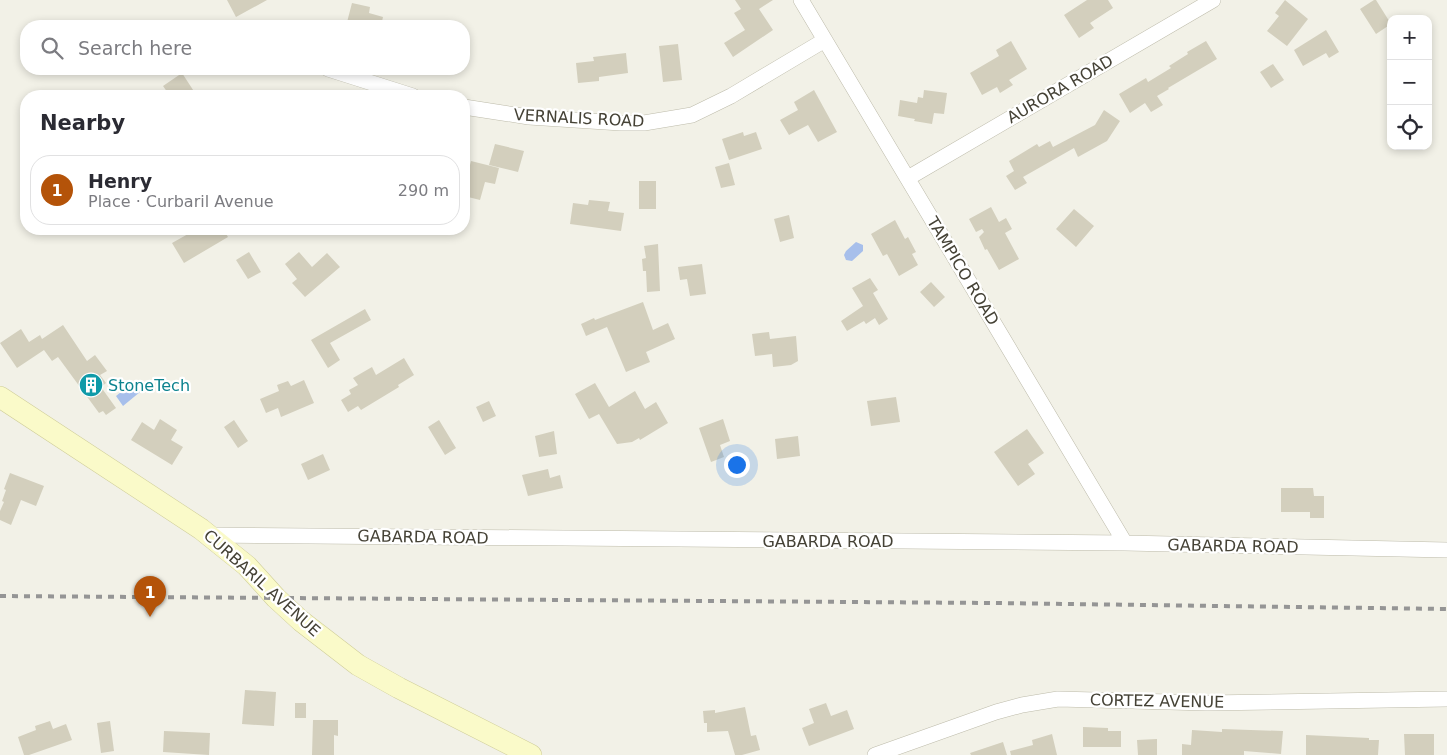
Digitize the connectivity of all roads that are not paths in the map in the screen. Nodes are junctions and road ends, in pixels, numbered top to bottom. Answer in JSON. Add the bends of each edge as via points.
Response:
{"nodes":[{"id":1,"x":801,"y":0,"type":"edge"},
{"id":2,"x":1213,"y":0,"type":"edge"},
{"id":3,"x":825,"y":40,"type":"junction"},
{"id":4,"x":347,"y":75,"type":"edge"},
{"id":5,"x":394,"y":90,"type":"edge"},
{"id":6,"x":470,"y":108,"type":"edge"},
{"id":7,"x":908,"y":178,"type":"junction"},
{"id":8,"x":0,"y":397,"type":"edge"},
{"id":9,"x":209,"y":535,"type":"junction"},
{"id":10,"x":1125,"y":543,"type":"junction"},
{"id":11,"x":1447,"y":550,"type":"edge"},
{"id":12,"x":1447,"y":699,"type":"edge"},
{"id":13,"x":531,"y":755,"type":"edge"},
{"id":14,"x":875,"y":755,"type":"edge"}],
"edges":[{"from":1,"to":3,"type":"street","name":"TAMPICO ROAD"},
{"from":2,"to":7,"type":"street","name":"AURORA ROAD"},
{"from":3,"to":6,"type":"street","name":"VERNALIS ROAD","via":[[692,115],[644,123],[621,123],[529,117]]},
{"from":3,"to":7,"type":"street","name":"TAMPICO ROAD"},
{"from":4,"to":5,"type":"street"},
{"from":7,"to":10,"type":"street","name":"TAMPICO ROAD"},
{"from":8,"to":9,"type":"street","name":"CURBARIL AVENUE"},
{"from":9,"to":10,"type":"street","name":"GABARDA ROAD"},
{"from":9,"to":13,"type":"street","name":"CURBARIL AVENUE","via":[[247,566],[301,621],[358,665]]},
{"from":10,"to":11,"type":"street","name":"GABARDA ROAD"},
{"from":12,"to":14,"type":"street","name":"CORTEZ AVENUE","via":[[1207,702],[1058,699],[996,712]]}]}
